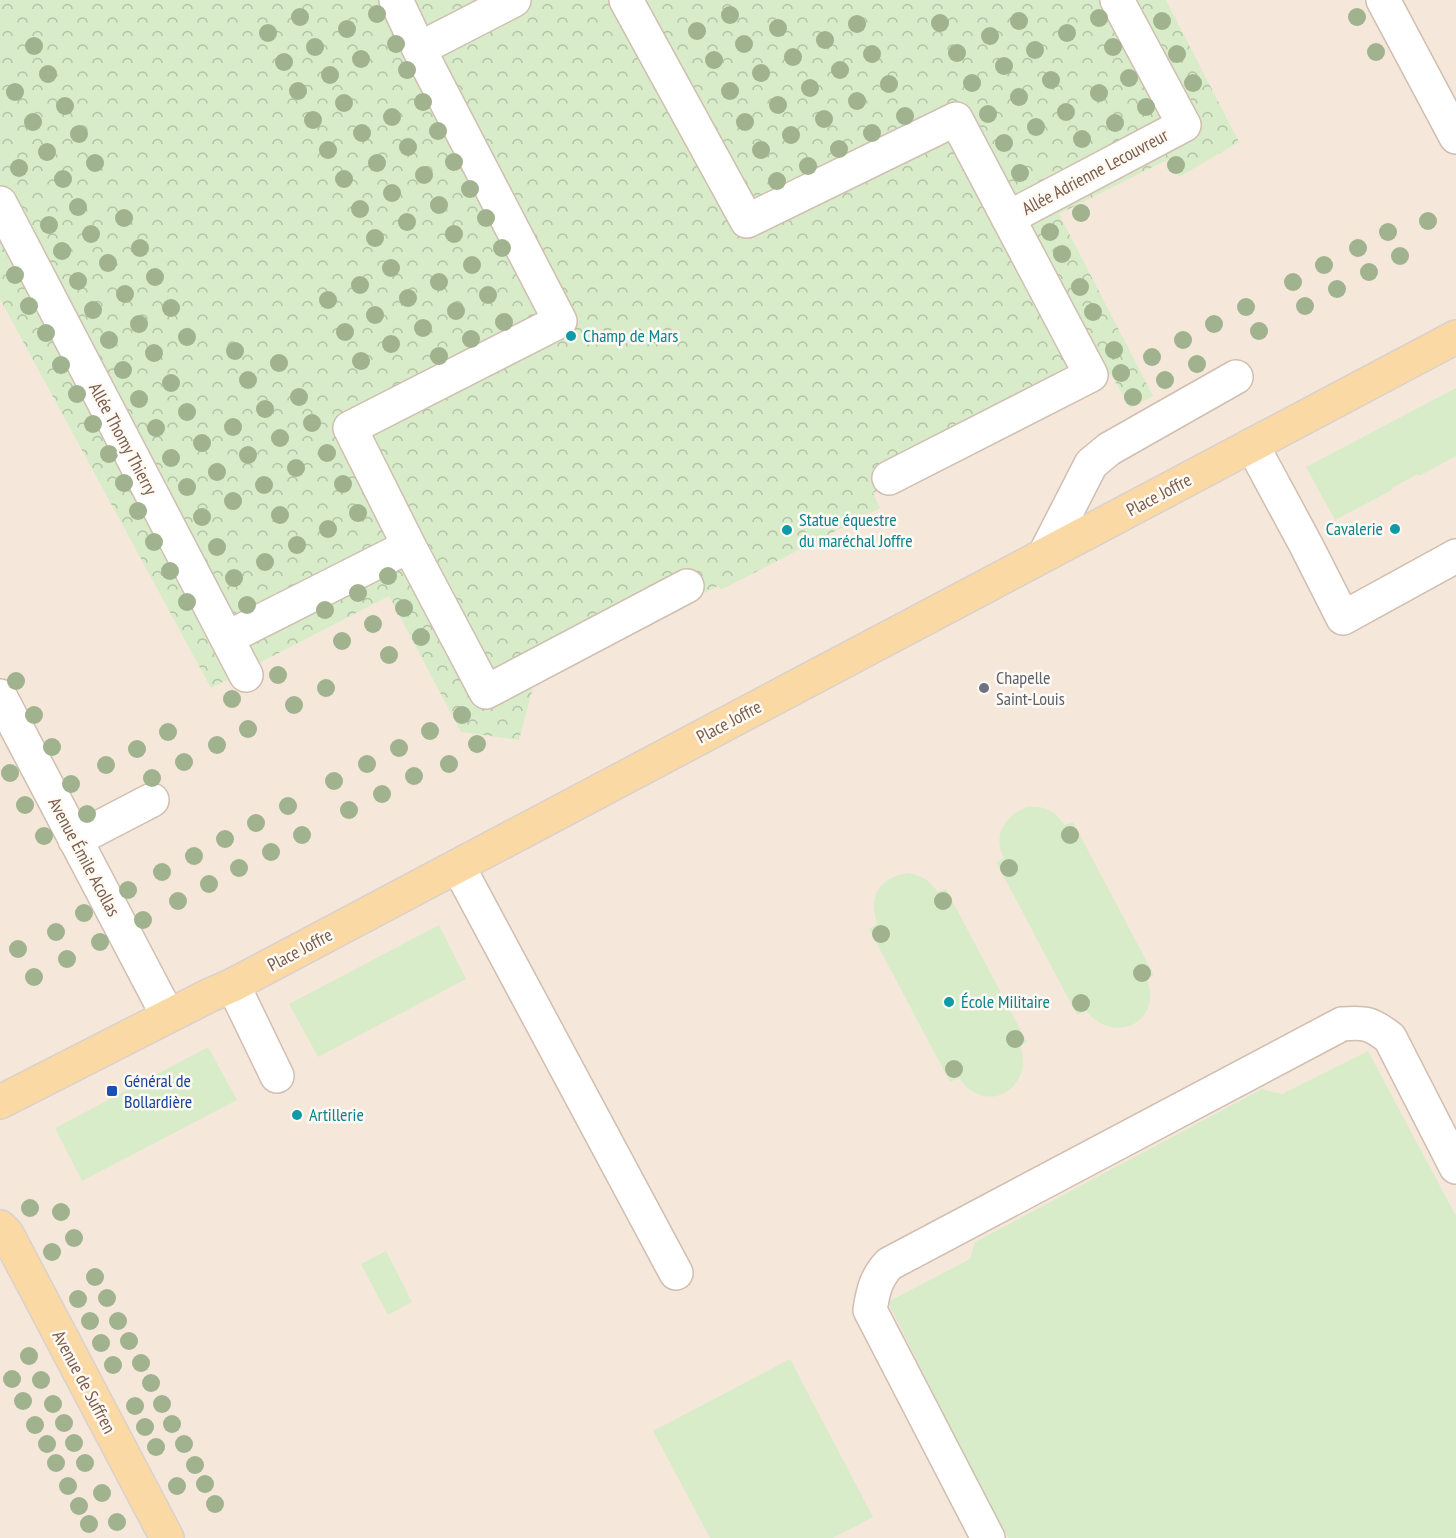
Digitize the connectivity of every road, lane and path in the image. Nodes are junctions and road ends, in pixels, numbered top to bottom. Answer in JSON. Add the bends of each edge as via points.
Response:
{"nodes":[{"id":1,"x":396,"y":0,"type":"edge"},
{"id":2,"x":513,"y":0,"type":"edge"},
{"id":3,"x":626,"y":0,"type":"edge"},
{"id":4,"x":1117,"y":0,"type":"edge"},
{"id":5,"x":1383,"y":0,"type":"edge"},
{"id":6,"x":419,"y":49,"type":"junction"},
{"id":7,"x":1456,"y":137,"type":"edge"},
{"id":8,"x":0,"y":202,"type":"edge"},
{"id":9,"x":1008,"y":218,"type":"junction"},
{"id":10,"x":1456,"y":337,"type":"edge"},
{"id":11,"x":1236,"y":377,"type":"dead end"},
{"id":12,"x":1252,"y":445,"type":"junction"},
{"id":13,"x":889,"y":478,"type":"dead end"},
{"id":14,"x":409,"y":546,"type":"junction"},
{"id":15,"x":1046,"y":554,"type":"junction"},
{"id":16,"x":1456,"y":556,"type":"edge"},
{"id":17,"x":687,"y":586,"type":"dead end"},
{"id":18,"x":227,"y":638,"type":"junction"},
{"id":19,"x":246,"y":675,"type":"dead end"},
{"id":20,"x":0,"y":696,"type":"edge"},
{"id":21,"x":156,"y":809,"type":"dead end"},
{"id":22,"x":80,"y":850,"type":"junction"},
{"id":23,"x":458,"y":866,"type":"junction"},
{"id":24,"x":233,"y":985,"type":"junction"},
{"id":25,"x":168,"y":1016,"type":"junction"},
{"id":26,"x":277,"y":1076,"type":"dead end"},
{"id":27,"x":0,"y":1102,"type":"edge"},
{"id":28,"x":1456,"y":1167,"type":"edge"},
{"id":29,"x":0,"y":1227,"type":"edge"},
{"id":30,"x":676,"y":1274,"type":"dead end"},
{"id":31,"x":167,"y":1538,"type":"edge"},
{"id":32,"x":988,"y":1538,"type":"edge"}],
"edges":[{"from":1,"to":6,"type":"street"},
{"from":2,"to":6,"type":"street"},
{"from":3,"to":9,"type":"street","via":[[747,221],[956,119]]},
{"from":4,"to":9,"type":"street","name":"Allée Adrienne Lecouvreur","via":[[1184,125]]},
{"from":5,"to":7,"type":"street"},
{"from":6,"to":14,"type":"street","via":[[560,321],[350,428]]},
{"from":8,"to":18,"type":"street","name":"Allée Thomy Thierry"},
{"from":9,"to":13,"type":"street","via":[[1091,375]]},
{"from":10,"to":12,"type":"main road","name":"Place Joffre"},
{"from":11,"to":15,"type":"street","via":[[1109,449],[1091,464]]},
{"from":12,"to":15,"type":"main road","name":"Place Joffre"},
{"from":12,"to":16,"type":"street","via":[[1343,618]]},
{"from":14,"to":17,"type":"street","via":[[486,692]]},
{"from":14,"to":18,"type":"street"},
{"from":15,"to":23,"type":"main road","name":"Place Joffre"},
{"from":18,"to":19,"type":"street","name":"Allée Thomy Thierry"},
{"from":20,"to":22,"type":"street","name":"Avenue Émile Acollas"},
{"from":21,"to":22,"type":"street"},
{"from":22,"to":25,"type":"street","name":"Avenue Émile Acollas"},
{"from":23,"to":24,"type":"main road","name":"Place Joffre"},
{"from":23,"to":30,"type":"street"},
{"from":24,"to":25,"type":"main road","name":"Place Joffre"},
{"from":24,"to":26,"type":"street"},
{"from":25,"to":27,"type":"main road","name":"Place Joffre"},
{"from":28,"to":32,"type":"street","via":[[1390,1038],[1363,1023],[1342,1024],[889,1264],[880,1274],[870,1310]]},
{"from":29,"to":31,"type":"main road","name":"Avenue de Suffren"}]}
